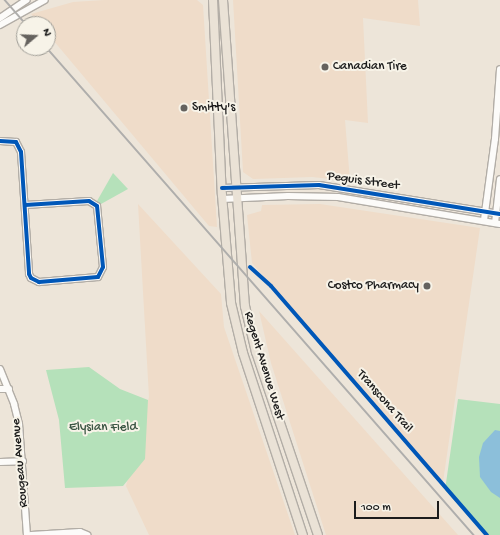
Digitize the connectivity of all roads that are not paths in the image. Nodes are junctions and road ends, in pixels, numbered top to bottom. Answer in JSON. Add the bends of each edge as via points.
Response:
{"nodes":[{"id":1,"x":27,"y":0,"type":"edge"},
{"id":2,"x":46,"y":0,"type":"edge"},
{"id":3,"x":213,"y":0,"type":"edge"},
{"id":4,"x":223,"y":0,"type":"edge"},
{"id":5,"x":0,"y":18,"type":"edge"},
{"id":6,"x":0,"y":25,"type":"edge"},
{"id":7,"x":500,"y":69,"type":"edge"},
{"id":8,"x":0,"y":141,"type":"edge"},
{"id":9,"x":500,"y":179,"type":"edge"},
{"id":10,"x":235,"y":187,"type":"junction"},
{"id":11,"x":222,"y":188,"type":"junction"},
{"id":12,"x":222,"y":199,"type":"junction"},
{"id":13,"x":236,"y":199,"type":"junction"},
{"id":14,"x":25,"y":205,"type":"junction"},
{"id":15,"x":486,"y":210,"type":"junction"},
{"id":16,"x":498,"y":213,"type":"edge"},
{"id":17,"x":484,"y":220,"type":"junction"},
{"id":18,"x":498,"y":224,"type":"edge"},
{"id":19,"x":0,"y":369,"type":"edge"},
{"id":20,"x":0,"y":389,"type":"edge"},
{"id":21,"x":9,"y":389,"type":"junction"},
{"id":22,"x":275,"y":407,"type":"junction"},
{"id":23,"x":263,"y":412,"type":"junction"},
{"id":24,"x":23,"y":461,"type":"junction"},
{"id":25,"x":0,"y":462,"type":"edge"},
{"id":26,"x":27,"y":535,"type":"edge"},
{"id":27,"x":31,"y":535,"type":"edge"},
{"id":28,"x":87,"y":535,"type":"edge"},
{"id":29,"x":303,"y":535,"type":"edge"},
{"id":30,"x":318,"y":535,"type":"edge"}],
"edges":[{"from":1,"to":5,"type":"street"},
{"from":2,"to":6,"type":"street"},
{"from":3,"to":11,"type":"main road","name":"Regent Avenue West"},
{"from":4,"to":10,"type":"main road","name":"Regent Avenue West"},
{"from":7,"to":15,"type":"street"},
{"from":8,"to":14,"type":"street","via":[[11,141],[19,146]]},
{"from":9,"to":16,"type":"street"},
{"from":10,"to":11,"type":"street","name":"Peguis Street"},
{"from":10,"to":13,"type":"main road","name":"Regent Avenue West"},
{"from":10,"to":15,"type":"street","name":"Peguis Street","via":[[319,185]]},
{"from":11,"to":12,"type":"main road","name":"Regent Avenue West"},
{"from":12,"to":13,"type":"street","name":"Peguis Street"},
{"from":12,"to":23,"type":"main road","name":"Regent Avenue West","via":[[231,303],[243,353]]},
{"from":13,"to":17,"type":"street","name":"Peguis Street","via":[[338,197]]},
{"from":13,"to":22,"type":"main road","name":"Regent Avenue West","via":[[245,306],[256,352]]},
{"from":14,"to":14,"type":"street","via":[[89,201],[97,206],[102,267],[98,277],[39,282],[31,278]]},
{"from":15,"to":16,"type":"street","name":"Peguis Street"},
{"from":15,"to":17,"type":"street"},
{"from":16,"to":18,"type":"street"},
{"from":17,"to":18,"type":"street","name":"Peguis Street"},
{"from":19,"to":21,"type":"street","name":"Rougeau Avenue"},
{"from":20,"to":21,"type":"street"},
{"from":21,"to":24,"type":"street","name":"Rougeau Avenue","via":[[19,424]]},
{"from":22,"to":23,"type":"main road"},
{"from":22,"to":30,"type":"main road","name":"Regent Avenue West"},
{"from":23,"to":29,"type":"main road","name":"Regent Avenue West"},
{"from":24,"to":25,"type":"street"},
{"from":24,"to":26,"type":"street","name":"Rougeau Avenue"},
{"from":27,"to":28,"type":"street","via":[[80,532]]}]}
